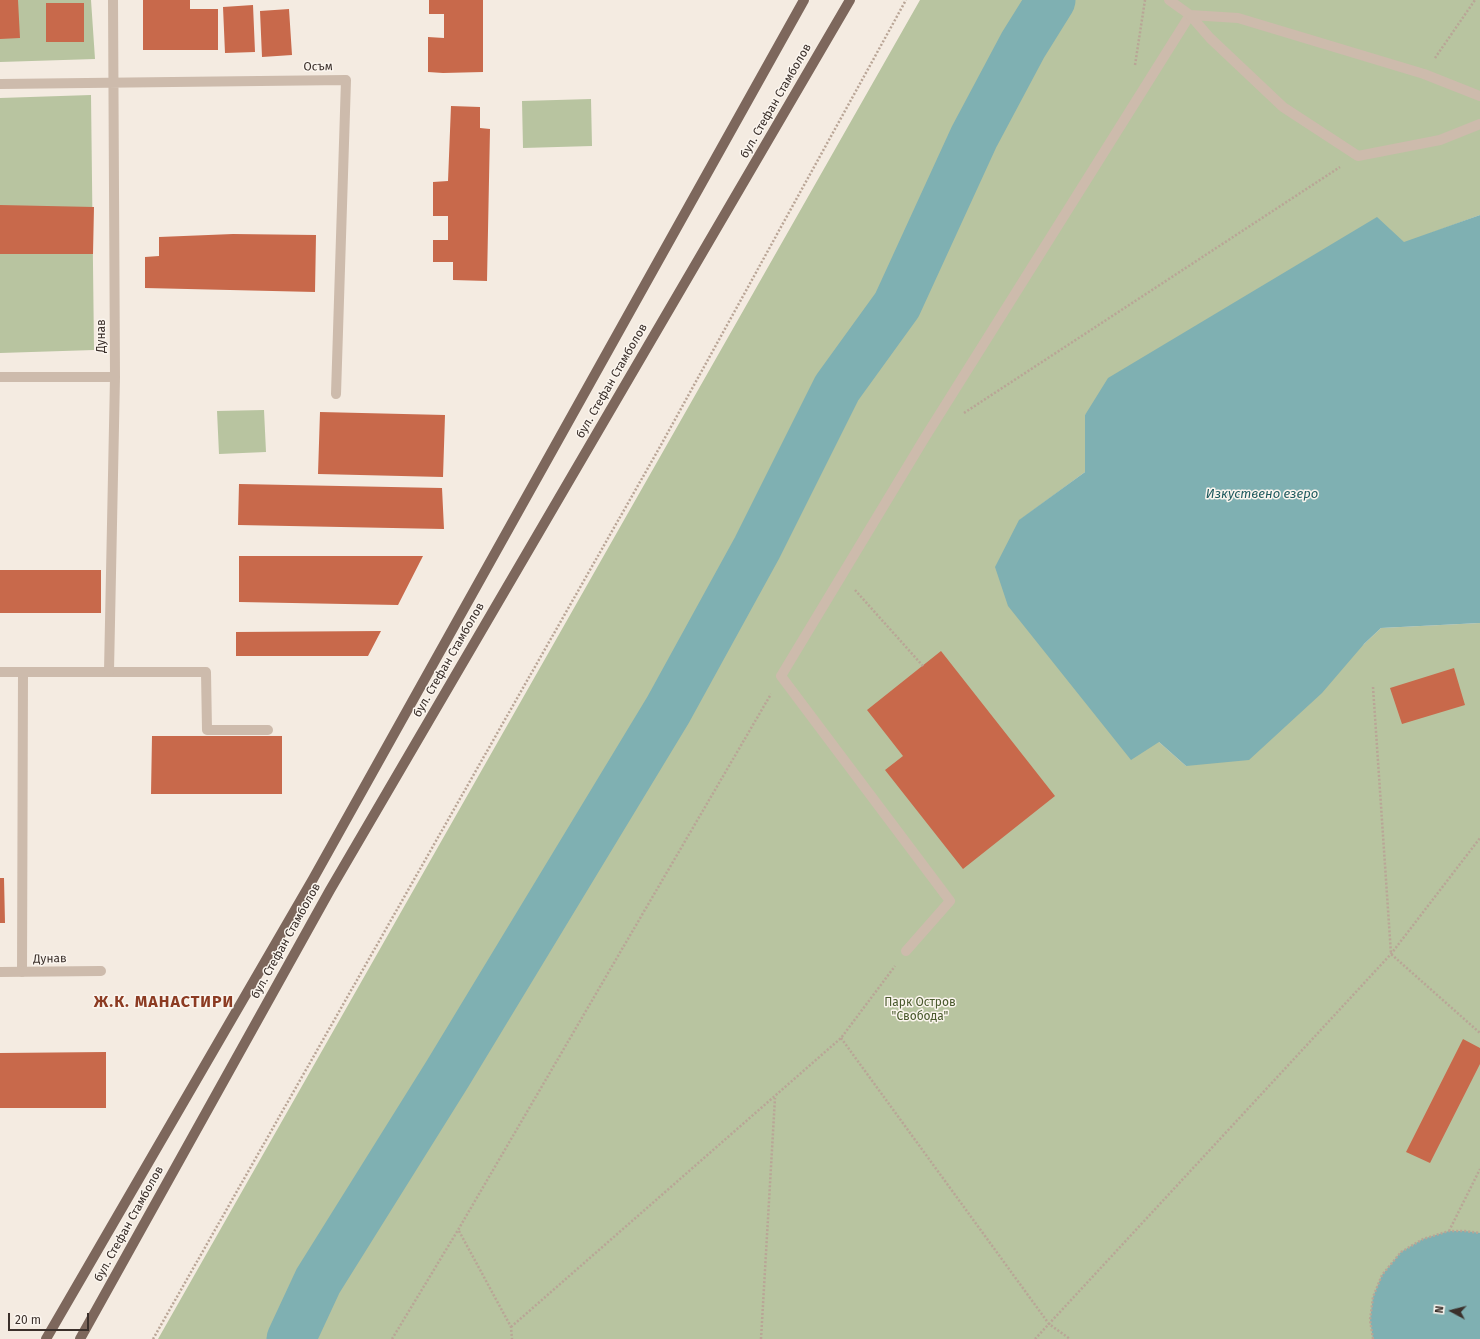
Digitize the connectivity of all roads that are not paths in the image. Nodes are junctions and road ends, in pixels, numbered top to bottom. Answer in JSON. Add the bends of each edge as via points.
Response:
{"nodes":[{"id":1,"x":113,"y":0,"type":"edge"},
{"id":2,"x":804,"y":0,"type":"edge"},
{"id":3,"x":850,"y":0,"type":"edge"},
{"id":4,"x":1169,"y":0,"type":"edge"},
{"id":5,"x":1190,"y":15,"type":"junction"},
{"id":6,"x":114,"y":83,"type":"junction"},
{"id":7,"x":0,"y":84,"type":"edge"},
{"id":8,"x":1480,"y":96,"type":"edge"},
{"id":9,"x":1480,"y":124,"type":"edge"},
{"id":10,"x":115,"y":376,"type":"junction"},
{"id":11,"x":0,"y":377,"type":"edge"},
{"id":12,"x":336,"y":394,"type":"dead end"},
{"id":13,"x":109,"y":671,"type":"junction"},
{"id":14,"x":0,"y":672,"type":"edge"},
{"id":15,"x":23,"y":672,"type":"junction"},
{"id":16,"x":268,"y":730,"type":"dead end"},
{"id":17,"x":906,"y":951,"type":"road end"},
{"id":18,"x":0,"y":972,"type":"edge"},
{"id":19,"x":22,"y":972,"type":"junction"},
{"id":20,"x":101,"y":972,"type":"dead end"},
{"id":21,"x":46,"y":1339,"type":"edge"},
{"id":22,"x":80,"y":1339,"type":"edge"}],
"edges":[{"from":1,"to":6,"type":"street","name":"Дунав"},
{"from":2,"to":21,"type":"main road","name":"бул. Стефан Стамболов","via":[[313,880]]},
{"from":3,"to":22,"type":"main road","name":"бул. Стефан Стамболов","via":[[330,890]]},
{"from":4,"to":5,"type":"street"},
{"from":5,"to":8,"type":"street","via":[[1238,18],[1424,74]]},
{"from":5,"to":9,"type":"street","via":[[1210,38],[1283,107],[1358,156],[1440,140]]},
{"from":5,"to":17,"type":"street","via":[[924,439],[781,676],[950,901]]},
{"from":6,"to":7,"type":"street","name":"Осъм"},
{"from":6,"to":10,"type":"street","name":"Дунав"},
{"from":6,"to":12,"type":"street","name":"Осъм","via":[[346,80]]},
{"from":10,"to":11,"type":"street"},
{"from":10,"to":13,"type":"street","name":"Дунав"},
{"from":13,"to":15,"type":"street"},
{"from":13,"to":16,"type":"street","via":[[206,672],[208,730]]},
{"from":14,"to":15,"type":"street"},
{"from":15,"to":19,"type":"street"},
{"from":18,"to":19,"type":"street","name":"Дунав"},
{"from":19,"to":20,"type":"street","name":"Дунав"}]}
